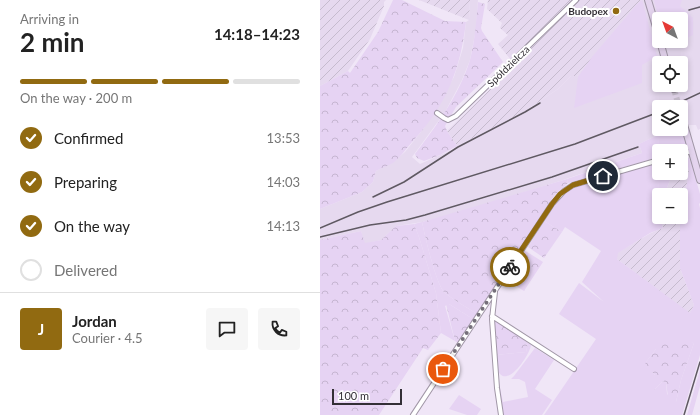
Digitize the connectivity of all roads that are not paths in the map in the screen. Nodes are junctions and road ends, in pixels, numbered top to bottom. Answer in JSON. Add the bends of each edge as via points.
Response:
{"nodes":[{"id":1,"x":576,"y":0,"type":"edge"},
{"id":2,"x":648,"y":0,"type":"edge"},
{"id":3,"x":652,"y":13,"type":"edge"},
{"id":4,"x":437,"y":113,"type":"dead end"},
{"id":5,"x":688,"y":136,"type":"edge"},
{"id":6,"x":692,"y":151,"type":"junction"},
{"id":7,"x":688,"y":152,"type":"edge"},
{"id":8,"x":652,"y":162,"type":"edge"},
{"id":9,"x":700,"y":180,"type":"edge"},
{"id":10,"x":495,"y":290,"type":"junction"},
{"id":11,"x":492,"y":316,"type":"junction"},
{"id":12,"x":574,"y":370,"type":"dead end"},
{"id":13,"x":413,"y":415,"type":"edge"},
{"id":14,"x":501,"y":415,"type":"edge"}],
"edges":[{"from":1,"to":4,"type":"street","name":"Spółdzielcza","via":[[456,116],[448,120]]},
{"from":2,"to":3,"type":"main road"},
{"from":5,"to":6,"type":"main road"},
{"from":6,"to":7,"type":"street"},
{"from":6,"to":9,"type":"main road"},
{"from":8,"to":10,"type":"street","via":[[577,184],[564,191],[552,204]]},
{"from":10,"to":11,"type":"street"},
{"from":10,"to":13,"type":"street"},
{"from":11,"to":12,"type":"street"},
{"from":11,"to":14,"type":"street","via":[[496,383]]}]}
